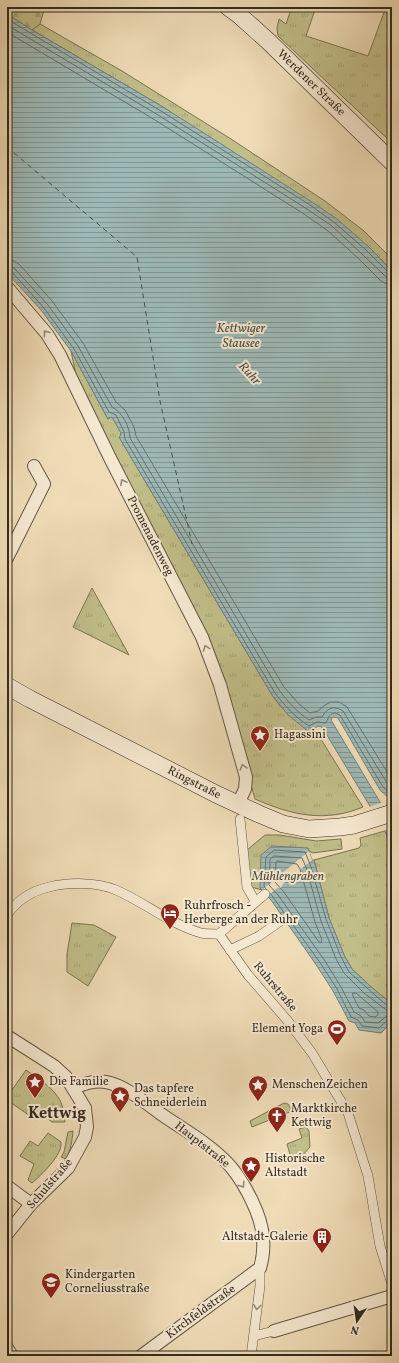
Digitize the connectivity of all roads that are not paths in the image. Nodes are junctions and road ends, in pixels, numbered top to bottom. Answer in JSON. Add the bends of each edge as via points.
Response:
{"nodes":[{"id":1,"x":228,"y":7,"type":"edge"},
{"id":2,"x":392,"y":162,"type":"edge"},
{"id":3,"x":7,"y":287,"type":"edge"},
{"id":4,"x":34,"y":466,"type":"dead end"},
{"id":5,"x":7,"y":555,"type":"edge"},
{"id":6,"x":7,"y":686,"type":"edge"},
{"id":7,"x":239,"y":812,"type":"junction"},
{"id":8,"x":392,"y":813,"type":"edge"},
{"id":9,"x":265,"y":894,"type":"dead end"},
{"id":10,"x":255,"y":901,"type":"junction"},
{"id":11,"x":7,"y":915,"type":"edge"},
{"id":12,"x":282,"y":920,"type":"dead end"},
{"id":13,"x":219,"y":934,"type":"junction"},
{"id":14,"x":230,"y":950,"type":"junction"},
{"id":15,"x":7,"y":1036,"type":"edge"},
{"id":16,"x":76,"y":1092,"type":"junction"},
{"id":17,"x":7,"y":1186,"type":"edge"},
{"id":18,"x":32,"y":1204,"type":"junction"},
{"id":19,"x":7,"y":1234,"type":"edge"},
{"id":20,"x":260,"y":1268,"type":"junction"},
{"id":21,"x":392,"y":1284,"type":"edge"},
{"id":22,"x":392,"y":1296,"type":"edge"},
{"id":23,"x":274,"y":1331,"type":"joint"},
{"id":24,"x":254,"y":1336,"type":"junction"},
{"id":25,"x":7,"y":1348,"type":"edge"},
{"id":26,"x":12,"y":1356,"type":"edge"},
{"id":27,"x":141,"y":1356,"type":"edge"},
{"id":28,"x":251,"y":1356,"type":"edge"}],
"edges":[{"from":1,"to":2,"type":"main road","name":"Werdener Straße","via":[[268,41]]},
{"from":7,"to":3,"type":"street","name":"Promenadenweg","one_way":true,"via":[[246,778],[220,685],[202,637],[60,355],[33,316]]},
{"from":4,"to":5,"type":"street","via":[[44,484]]},
{"from":6,"to":7,"type":"main road","name":"Ringstraße"},
{"from":7,"to":8,"type":"main road","name":"Ringstraße","via":[[309,829],[354,825]]},
{"from":7,"to":10,"type":"street","via":[[247,887]]},
{"from":9,"to":10,"type":"street"},
{"from":10,"to":13,"type":"street"},
{"from":11,"to":13,"type":"street","via":[[22,899],[38,890],[62,884],[88,884],[115,890],[169,919],[202,933]]},
{"from":12,"to":14,"type":"street","via":[[259,936]]},
{"from":13,"to":14,"type":"street","name":"Ruhrstraße"},
{"from":14,"to":21,"type":"street","name":"Ruhrstraße","via":[[312,1053],[348,1113],[368,1176],[380,1246]]},
{"from":15,"to":16,"type":"street","via":[[54,1066],[66,1077]]},
{"from":16,"to":18,"type":"street","name":"Schulstraße","via":[[79,1121],[76,1152],[68,1168]]},
{"from":16,"to":20,"type":"street","name":"Hauptstraße","one_way":true,"via":[[94,1081],[107,1082],[125,1089],[199,1140],[231,1167],[252,1201],[261,1226],[263,1257]]},
{"from":17,"to":18,"type":"street"},
{"from":18,"to":19,"type":"street","name":"Schulstraße"},
{"from":20,"to":24,"type":"street","name":"Hauptstraße","one_way":true},
{"from":20,"to":27,"type":"street","name":"Kirchfeldstraße"},
{"from":22,"to":23,"type":"street"},
{"from":23,"to":24,"type":"street"},
{"from":24,"to":28,"type":"street","name":"Hauptstraße"},
{"from":25,"to":26,"type":"street"}]}
